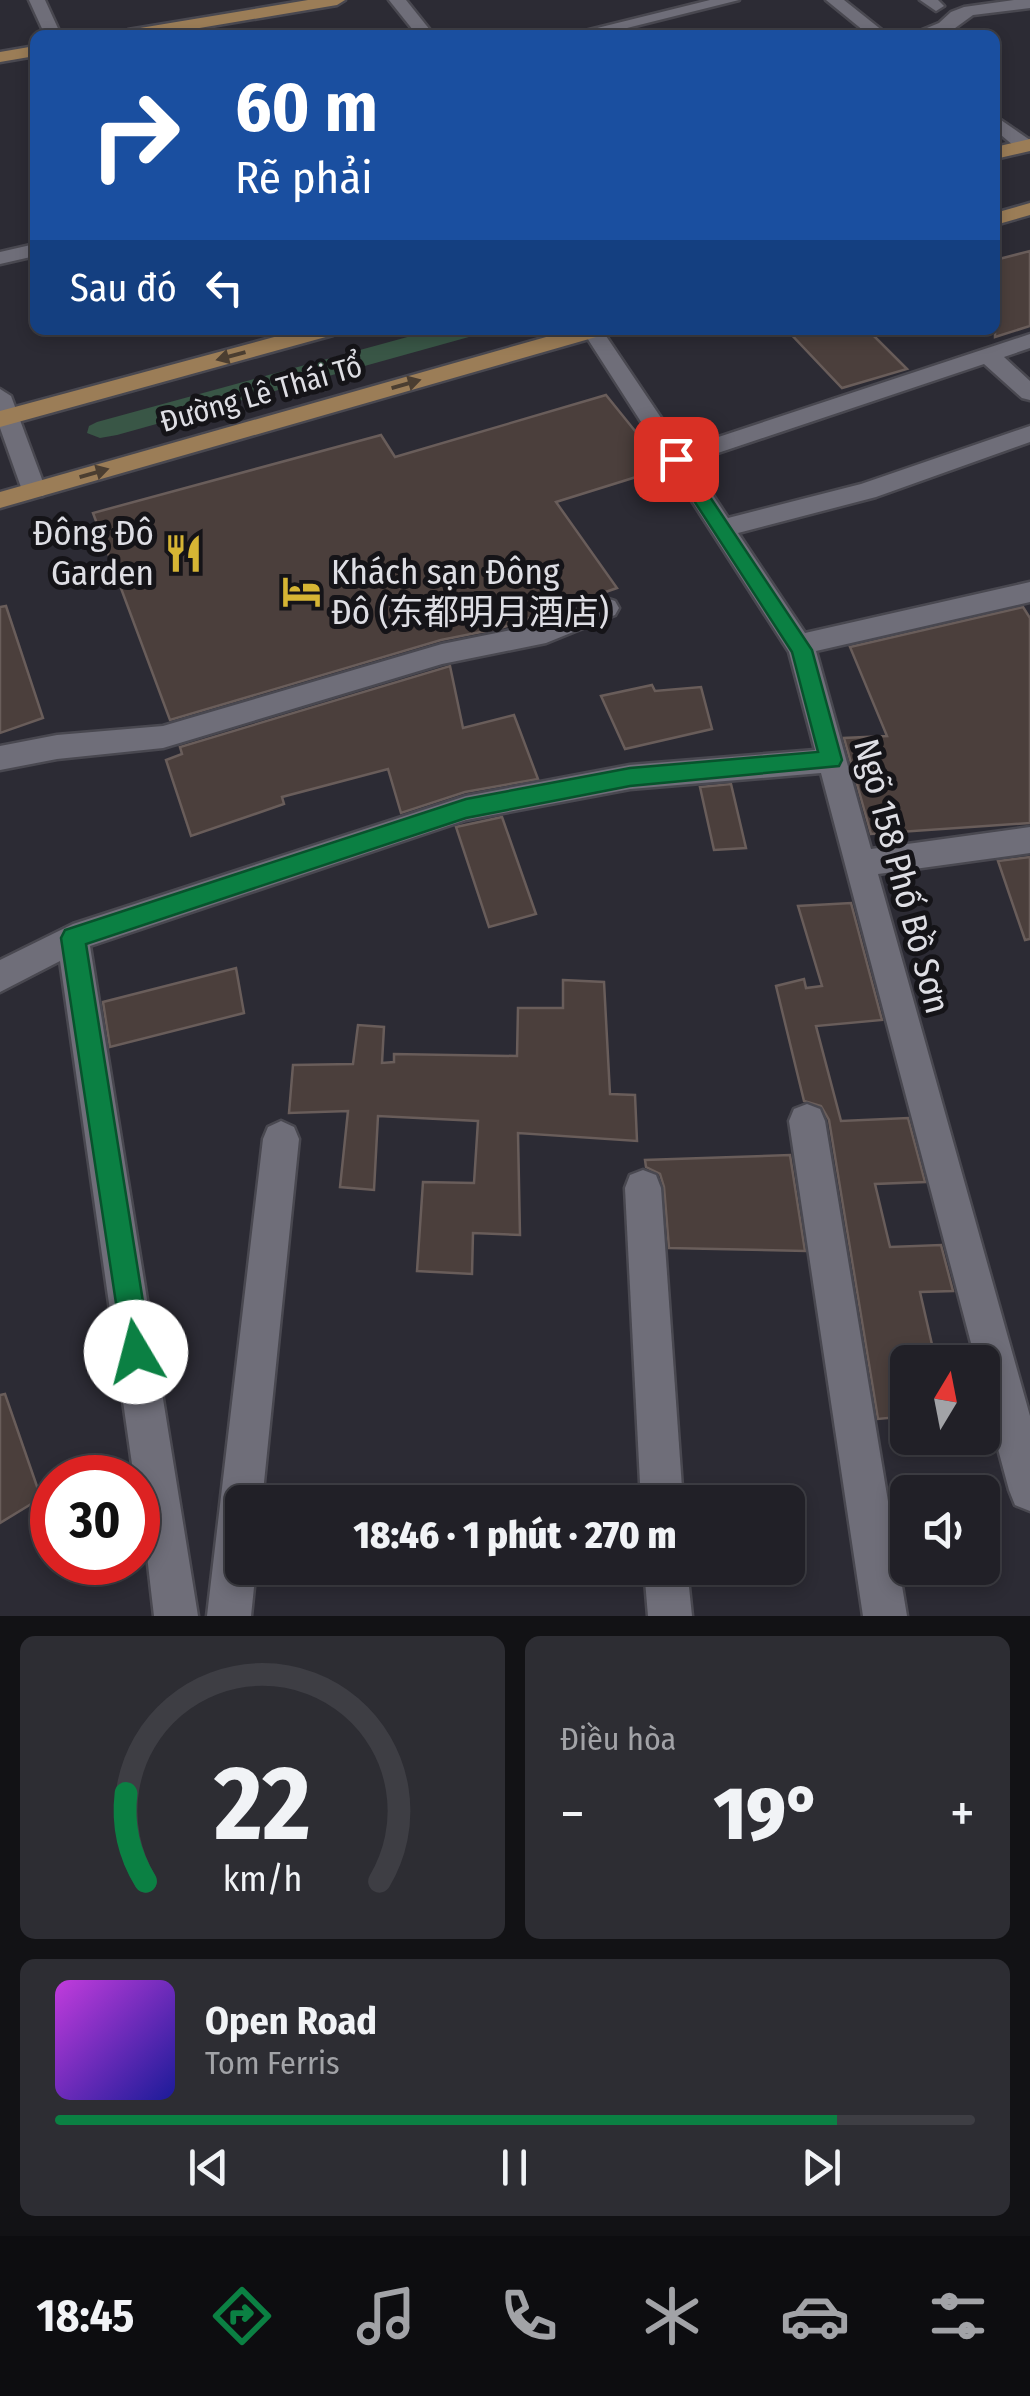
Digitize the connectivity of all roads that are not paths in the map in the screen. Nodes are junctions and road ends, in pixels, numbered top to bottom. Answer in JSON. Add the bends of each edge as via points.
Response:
{"nodes":[{"id":1,"x":37,"y":0,"type":"edge"},
{"id":2,"x":336,"y":0,"type":"edge"},
{"id":3,"x":398,"y":0,"type":"edge"},
{"id":4,"x":731,"y":0,"type":"edge"},
{"id":5,"x":834,"y":0,"type":"edge"},
{"id":6,"x":1030,"y":3,"type":"edge"},
{"id":7,"x":51,"y":30,"type":"edge"},
{"id":8,"x":158,"y":30,"type":"edge"},
{"id":9,"x":422,"y":30,"type":"edge"},
{"id":10,"x":599,"y":30,"type":"edge"},
{"id":11,"x":873,"y":30,"type":"edge"},
{"id":12,"x":934,"y":30,"type":"edge"},
{"id":13,"x":30,"y":51,"type":"edge"},
{"id":14,"x":0,"y":57,"type":"edge"},
{"id":15,"x":1000,"y":125,"type":"edge"},
{"id":16,"x":1028,"y":145,"type":"edge"},
{"id":17,"x":1000,"y":152,"type":"edge"},
{"id":18,"x":1030,"y":209,"type":"edge"},
{"id":19,"x":1000,"y":218,"type":"edge"},
{"id":20,"x":30,"y":251,"type":"edge"},
{"id":21,"x":0,"y":258,"type":"edge"},
{"id":22,"x":305,"y":335,"type":"edge"},
{"id":23,"x":576,"y":335,"type":"edge"},
{"id":24,"x":597,"y":335,"type":"edge"},
{"id":25,"x":1030,"y":341,"type":"edge"},
{"id":26,"x":988,"y":355,"type":"junction"},
{"id":27,"x":1030,"y":393,"type":"edge"},
{"id":28,"x":3,"y":411,"type":"edge"},
{"id":29,"x":1030,"y":434,"type":"edge"},
{"id":30,"x":676,"y":459,"type":"junction"},
{"id":31,"x":34,"y":490,"type":"junction"},
{"id":32,"x":0,"y":500,"type":"edge"},
{"id":33,"x":722,"y":528,"type":"junction"},
{"id":34,"x":1030,"y":592,"type":"edge"},
{"id":35,"x":606,"y":608,"type":"dead end"},
{"id":36,"x":798,"y":645,"type":"junction"},
{"id":37,"x":0,"y":758,"type":"edge"},
{"id":38,"x":831,"y":760,"type":"junction"},
{"id":39,"x":1030,"y":840,"type":"edge"},
{"id":40,"x":859,"y":864,"type":"junction"},
{"id":41,"x":73,"y":938,"type":"junction"},
{"id":42,"x":0,"y":977,"type":"edge"},
{"id":43,"x":807,"y":1121,"type":"dead end"},
{"id":44,"x":280,"y":1139,"type":"dead end"},
{"id":45,"x":643,"y":1188,"type":"dead end"},
{"id":46,"x":661,"y":1485,"type":"edge"},
{"id":47,"x":1030,"y":1490,"type":"edge"},
{"id":48,"x":667,"y":1585,"type":"edge"},
{"id":49,"x":176,"y":1616,"type":"edge"},
{"id":50,"x":230,"y":1616,"type":"edge"},
{"id":51,"x":670,"y":1616,"type":"edge"},
{"id":52,"x":886,"y":1616,"type":"edge"}],
"edges":[{"from":1,"to":7,"type":"street"},
{"from":2,"to":8,"type":"main road"},
{"from":3,"to":9,"type":"street"},
{"from":4,"to":10,"type":"street"},
{"from":5,"to":11,"type":"street"},
{"from":6,"to":12,"type":"street","via":[[970,10]]},
{"from":13,"to":14,"type":"main road"},
{"from":15,"to":16,"type":"street"},
{"from":16,"to":17,"type":"main road"},
{"from":18,"to":19,"type":"main road"},
{"from":20,"to":21,"type":"street"},
{"from":22,"to":28,"type":"main road","name":"Đường Lê Thái Tổ","one_way":true},
{"from":31,"to":23,"type":"main road","name":"Đường Lê Thái Tổ","one_way":true},
{"from":24,"to":30,"type":"street","name":"Ngõ 158 Phố Bồ Sơn"},
{"from":25,"to":26,"type":"street"},
{"from":26,"to":27,"type":"street"},
{"from":26,"to":30,"type":"street"},
{"from":28,"to":31,"type":"street"},
{"from":29,"to":33,"type":"street","via":[[867,491]]},
{"from":30,"to":33,"type":"street","name":"Ngõ 158 Phố Bồ Sơn"},
{"from":31,"to":32,"type":"main road","name":"Đường Lê Thái Tổ"},
{"from":33,"to":36,"type":"street","name":"Ngõ 158 Phố Bồ Sơn"},
{"from":34,"to":36,"type":"street"},
{"from":35,"to":37,"type":"street","via":[[546,633],[442,654],[163,737]]},
{"from":36,"to":38,"type":"street","name":"Ngõ 158 Phố Bồ Sơn"},
{"from":38,"to":40,"type":"street","name":"Ngõ 158 Phố Bồ Sơn"},
{"from":38,"to":41,"type":"street","via":[[630,777],[466,808]]},
{"from":39,"to":40,"type":"street"},
{"from":40,"to":47,"type":"street","name":"Ngõ 158 Phố Bồ Sơn"},
{"from":41,"to":42,"type":"street"},
{"from":41,"to":49,"type":"street"},
{"from":43,"to":52,"type":"street"},
{"from":44,"to":50,"type":"street"},
{"from":45,"to":46,"type":"street"},
{"from":48,"to":51,"type":"street"}]}
